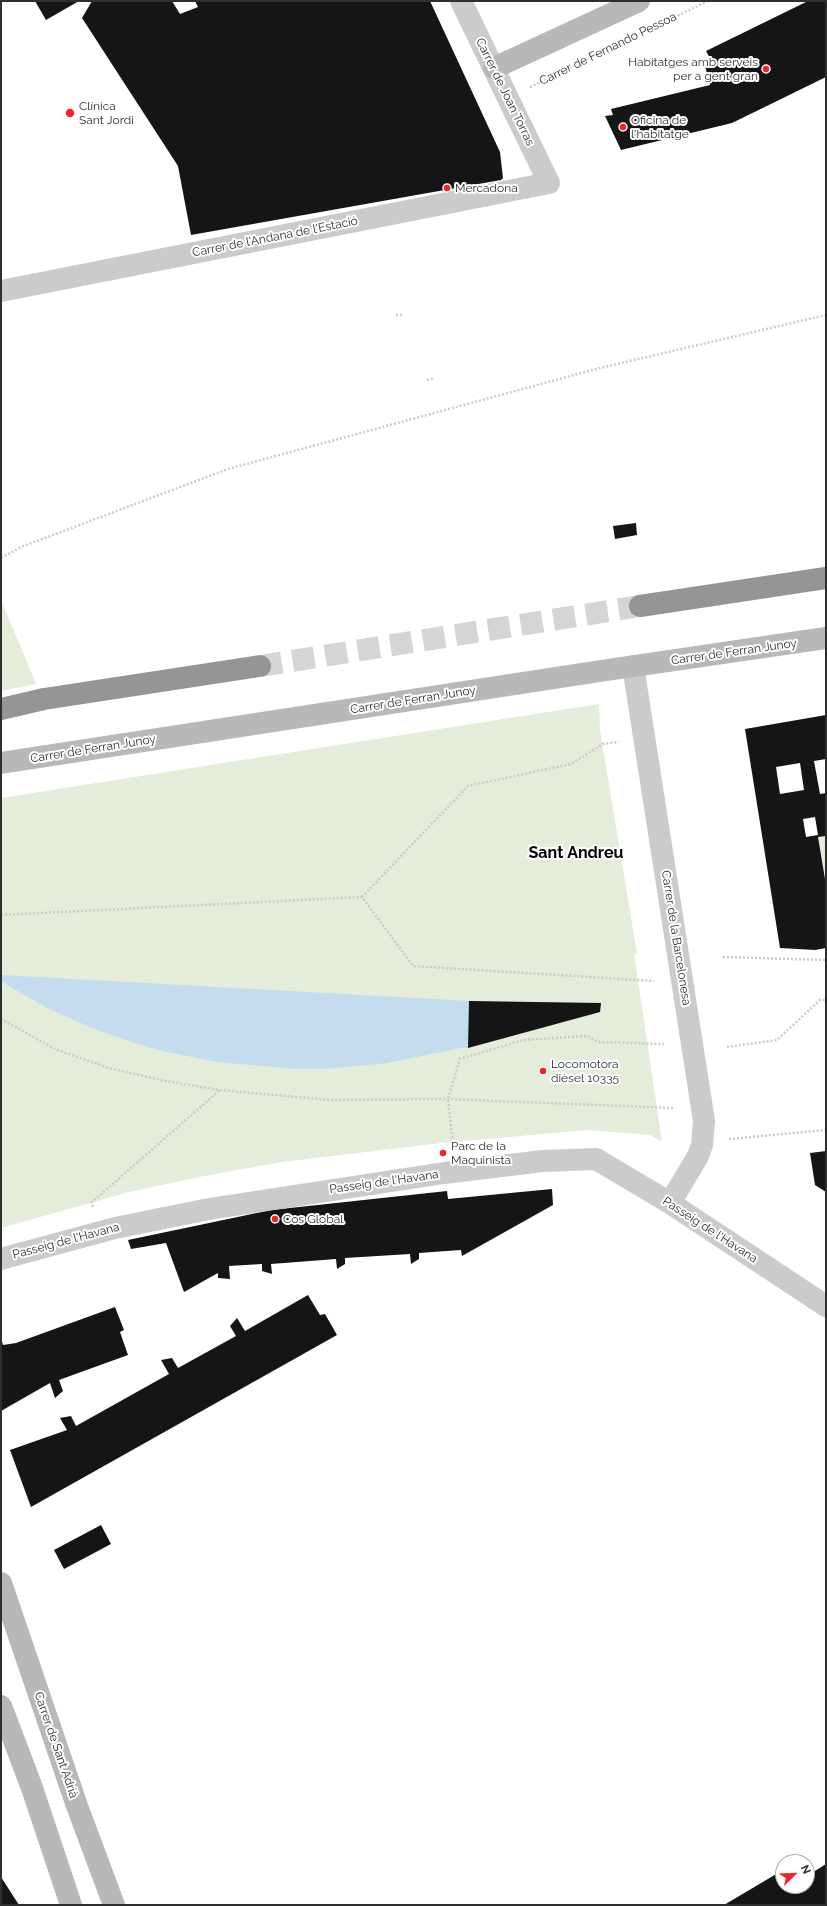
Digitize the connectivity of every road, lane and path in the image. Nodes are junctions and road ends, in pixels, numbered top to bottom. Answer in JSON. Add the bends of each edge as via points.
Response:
{"nodes":[{"id":1,"x":461,"y":1,"type":"edge"},
{"id":2,"x":639,"y":1,"type":"edge"},
{"id":3,"x":708,"y":1,"type":"edge"},
{"id":4,"x":494,"y":68,"type":"junction"},
{"id":5,"x":507,"y":97,"type":"junction"},
{"id":6,"x":549,"y":183,"type":"joint"},
{"id":7,"x":1,"y":292,"type":"edge"},
{"id":8,"x":396,"y":315,"type":"dead end"},
{"id":9,"x":403,"y":315,"type":"dead end"},
{"id":10,"x":826,"y":315,"type":"edge"},
{"id":11,"x":435,"y":378,"type":"dead end"},
{"id":12,"x":427,"y":380,"type":"dead end"},
{"id":13,"x":1,"y":558,"type":"edge"},
{"id":14,"x":826,"y":578,"type":"edge"},
{"id":15,"x":640,"y":606,"type":"tunnel mouth"},
{"id":16,"x":826,"y":638,"type":"edge"},
{"id":17,"x":260,"y":666,"type":"tunnel mouth"},
{"id":18,"x":633,"y":666,"type":"junction"},
{"id":19,"x":1,"y":709,"type":"edge"},
{"id":20,"x":619,"y":742,"type":"dead end"},
{"id":21,"x":1,"y":763,"type":"edge"},
{"id":22,"x":362,"y":897,"type":"junction"},
{"id":23,"x":1,"y":915,"type":"edge"},
{"id":24,"x":723,"y":957,"type":"dead end"},
{"id":25,"x":826,"y":960,"type":"edge"},
{"id":26,"x":654,"y":981,"type":"dead end"},
{"id":27,"x":826,"y":1000,"type":"edge"},
{"id":28,"x":1,"y":1019,"type":"edge"},
{"id":29,"x":664,"y":1044,"type":"dead end"},
{"id":30,"x":727,"y":1047,"type":"dead end"},
{"id":31,"x":220,"y":1090,"type":"junction"},
{"id":32,"x":448,"y":1099,"type":"junction"},
{"id":33,"x":673,"y":1108,"type":"dead end"},
{"id":34,"x":826,"y":1130,"type":"edge"},
{"id":35,"x":729,"y":1139,"type":"dead end"},
{"id":36,"x":453,"y":1149,"type":"dead end"},
{"id":37,"x":670,"y":1203,"type":"junction"},
{"id":38,"x":94,"y":1209,"type":"dead end"},
{"id":39,"x":1,"y":1259,"type":"edge"},
{"id":40,"x":826,"y":1306,"type":"edge"},
{"id":41,"x":1,"y":1583,"type":"edge"},
{"id":42,"x":1,"y":1706,"type":"edge"},
{"id":43,"x":71,"y":1905,"type":"edge"},
{"id":44,"x":114,"y":1905,"type":"edge"}],
"edges":[{"from":1,"to":4,"type":"street","name":"Carrer de Joan Torras"},
{"from":2,"to":4,"type":"main road"},
{"from":3,"to":5,"type":"path","name":"Carrer de Fernando Pessoa"},
{"from":4,"to":5,"type":"street","name":"Carrer de Joan Torras"},
{"from":5,"to":6,"type":"street","name":"Carrer de Joan Torras"},
{"from":6,"to":7,"type":"street","name":"Carrer de l'Andana de l'Estació"},
{"from":8,"to":9,"type":"path"},
{"from":10,"to":13,"type":"path","via":[[600,368],[228,469],[21,547]]},
{"from":11,"to":12,"type":"path"},
{"from":14,"to":15,"type":"highway"},
{"from":16,"to":18,"type":"main road","name":"Carrer de Ferran Junoy"},
{"from":17,"to":19,"type":"highway","via":[[44,699]]},
{"from":18,"to":21,"type":"main road","name":"Carrer de Ferran Junoy"},
{"from":18,"to":37,"type":"street","name":"Carrer de la Barcelonesa","via":[[704,1121],[702,1145],[698,1156]]},
{"from":20,"to":22,"type":"path","via":[[603,744],[571,764],[468,786]]},
{"from":22,"to":23,"type":"path"},
{"from":22,"to":26,"type":"path","via":[[413,966]]},
{"from":24,"to":25,"type":"path"},
{"from":27,"to":30,"type":"path","via":[[820,1000],[777,1040]]},
{"from":28,"to":31,"type":"path","via":[[57,1050],[109,1068]]},
{"from":29,"to":32,"type":"path","via":[[598,1042],[588,1036],[523,1040],[460,1059]]},
{"from":31,"to":32,"type":"path","via":[[330,1100]]},
{"from":31,"to":38,"type":"path","via":[[92,1202]]},
{"from":32,"to":33,"type":"path"},
{"from":32,"to":36,"type":"path"},
{"from":34,"to":35,"type":"path"},
{"from":37,"to":39,"type":"street","name":"Passeig de l'Havana","via":[[596,1159],[543,1161],[444,1173],[208,1209],[115,1228]]},
{"from":37,"to":40,"type":"street","name":"Passeig de l'Havana"},
{"from":41,"to":44,"type":"main road","name":"Carrer de Sant Adrià","via":[[77,1806]]},
{"from":42,"to":43,"type":"main road","via":[[32,1788]]}]}
